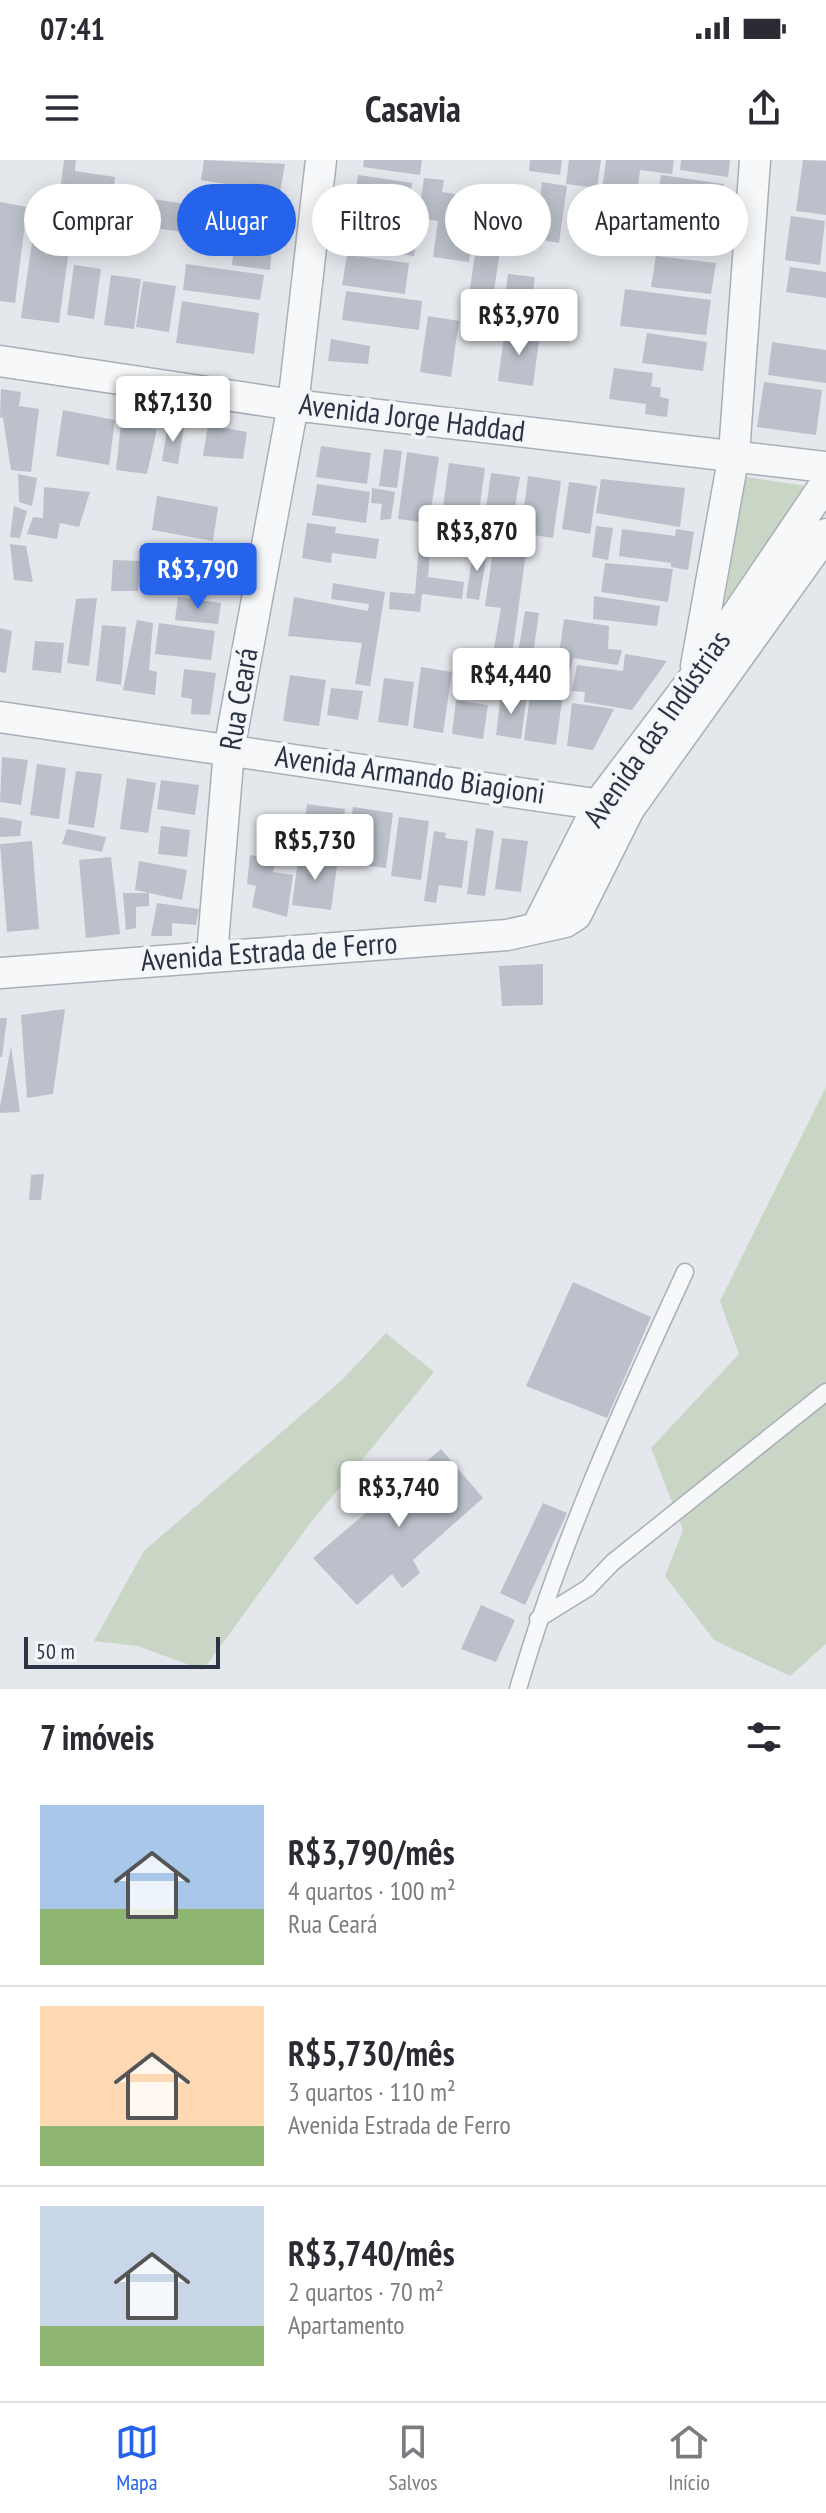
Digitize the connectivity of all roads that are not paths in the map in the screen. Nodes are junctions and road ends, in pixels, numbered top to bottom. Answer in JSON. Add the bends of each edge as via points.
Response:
{"nodes":[{"id":1,"x":321,"y":160,"type":"edge"},
{"id":2,"x":755,"y":160,"type":"edge"},
{"id":3,"x":0,"y":361,"type":"edge"},
{"id":4,"x":293,"y":405,"type":"junction"},
{"id":5,"x":734,"y":454,"type":"junction"},
{"id":6,"x":826,"y":467,"type":"edge"},
{"id":7,"x":826,"y":483,"type":"edge"},
{"id":8,"x":826,"y":534,"type":"edge"},
{"id":9,"x":694,"y":678,"type":"junction"},
{"id":10,"x":0,"y":717,"type":"edge"},
{"id":11,"x":229,"y":750,"type":"junction"},
{"id":12,"x":615,"y":805,"type":"junction"},
{"id":13,"x":537,"y":927,"type":"joint"},
{"id":14,"x":212,"y":955,"type":"junction"},
{"id":15,"x":0,"y":973,"type":"edge"},
{"id":16,"x":685,"y":1272,"type":"dead end"},
{"id":17,"x":826,"y":1392,"type":"edge"},
{"id":18,"x":538,"y":1619,"type":"junction"},
{"id":19,"x":518,"y":1689,"type":"edge"}],
"edges":[{"from":1,"to":4,"type":"street","name":"Rua Ceará"},
{"from":2,"to":5,"type":"street"},
{"from":3,"to":4,"type":"street","name":"Avenida Jorge Haddad"},
{"from":4,"to":5,"type":"street","name":"Avenida Jorge Haddad"},
{"from":4,"to":11,"type":"street","name":"Rua Ceará"},
{"from":5,"to":6,"type":"street","name":"Avenida Jorge Haddad"},
{"from":5,"to":9,"type":"street"},
{"from":7,"to":9,"type":"street","name":"Avenida das Indústrias"},
{"from":8,"to":12,"type":"street","name":"Avenida das Indústrias"},
{"from":9,"to":12,"type":"street","name":"Avenida das Indústrias"},
{"from":10,"to":11,"type":"street","name":"Avenida Armando Biagioni"},
{"from":11,"to":12,"type":"street","name":"Avenida Armando Biagioni"},
{"from":11,"to":14,"type":"street","name":"Rua Ceará"},
{"from":12,"to":13,"type":"street","name":"Avenida das Indústrias"},
{"from":13,"to":14,"type":"street","name":"Avenida Estrada de Ferro","via":[[507,935]]},
{"from":14,"to":15,"type":"street","name":"Avenida Estrada de Ferro"},
{"from":16,"to":18,"type":"lane","via":[[601,1452]]},
{"from":17,"to":18,"type":"lane","via":[[613,1562],[588,1588]]},
{"from":18,"to":19,"type":"lane"}]}
